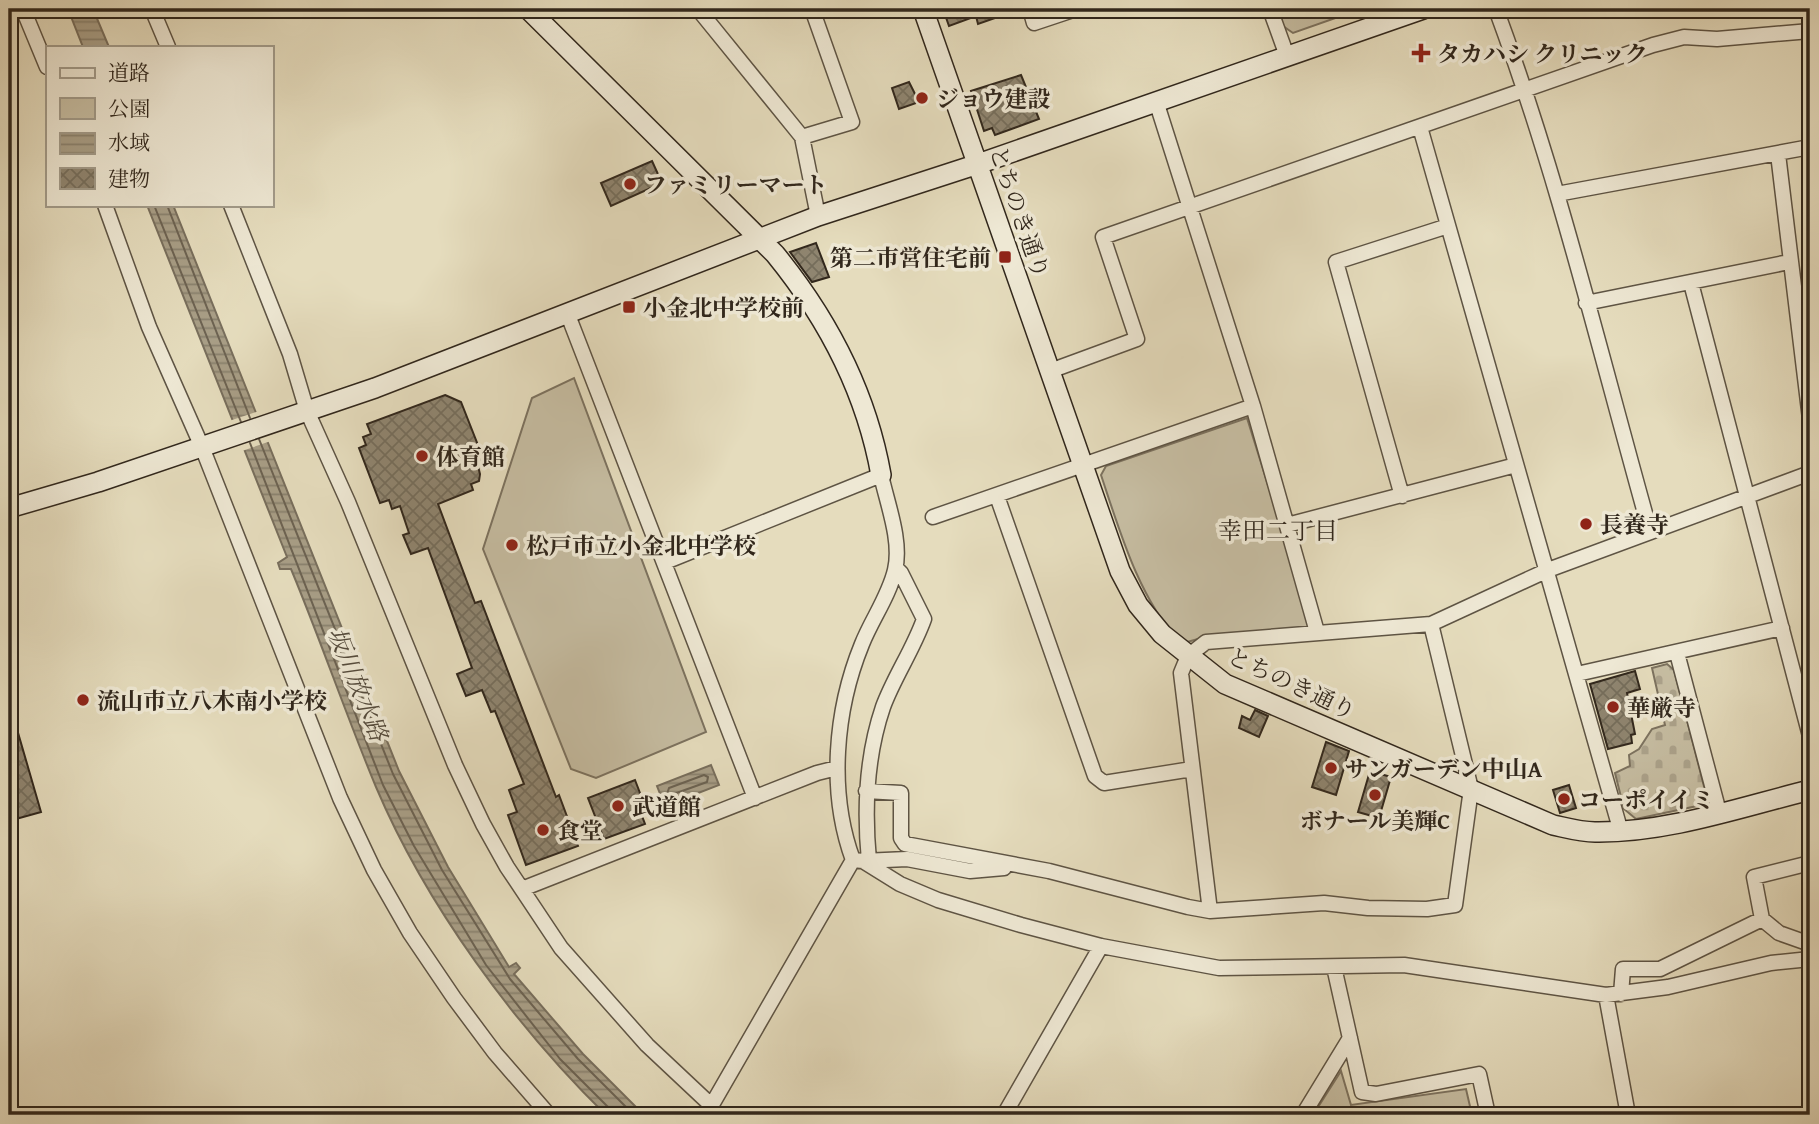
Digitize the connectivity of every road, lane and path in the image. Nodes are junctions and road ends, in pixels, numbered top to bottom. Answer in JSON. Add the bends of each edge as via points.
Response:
{"nodes":[{"id":1,"x":23,"y":9,"type":"edge"},
{"id":2,"x":152,"y":9,"type":"edge"},
{"id":3,"x":528,"y":9,"type":"edge"},
{"id":4,"x":698,"y":9,"type":"edge"},
{"id":5,"x":812,"y":9,"type":"edge"},
{"id":6,"x":923,"y":9,"type":"edge"},
{"id":7,"x":1030,"y":9,"type":"edge"},
{"id":8,"x":1076,"y":9,"type":"edge"},
{"id":9,"x":1270,"y":9,"type":"edge"},
{"id":10,"x":1423,"y":9,"type":"edge"},
{"id":11,"x":1496,"y":9,"type":"edge"},
{"id":12,"x":1810,"y":31,"type":"edge"},
{"id":13,"x":167,"y":46,"type":"edge"},
{"id":14,"x":1287,"y":56,"type":"junction"},
{"id":15,"x":46,"y":65,"type":"edge"},
{"id":16,"x":1525,"y":89,"type":"junction"},
{"id":17,"x":1156,"y":100,"type":"junction"},
{"id":18,"x":1420,"y":127,"type":"junction"},
{"id":19,"x":802,"y":137,"type":"junction"},
{"id":20,"x":1810,"y":147,"type":"edge"},
{"id":21,"x":1777,"y":154,"type":"junction"},
{"id":22,"x":978,"y":164,"type":"junction"},
{"id":23,"x":1557,"y":194,"type":"junction"},
{"id":24,"x":1191,"y":205,"type":"junction"},
{"id":25,"x":106,"y":206,"type":"edge"},
{"id":26,"x":232,"y":206,"type":"edge"},
{"id":27,"x":818,"y":216,"type":"junction"},
{"id":28,"x":1448,"y":226,"type":"junction"},
{"id":29,"x":758,"y":238,"type":"junction"},
{"id":30,"x":1789,"y":261,"type":"junction"},
{"id":31,"x":1691,"y":283,"type":"junction"},
{"id":32,"x":1586,"y":303,"type":"junction"},
{"id":33,"x":568,"y":315,"type":"junction"},
{"id":34,"x":1050,"y":370,"type":"junction"},
{"id":35,"x":1253,"y":407,"type":"junction"},
{"id":36,"x":303,"y":412,"type":"junction"},
{"id":37,"x":1810,"y":419,"type":"edge"},
{"id":38,"x":207,"y":445,"type":"junction"},
{"id":39,"x":1081,"y":464,"type":"junction"},
{"id":40,"x":1516,"y":465,"type":"junction"},
{"id":41,"x":1810,"y":473,"type":"edge"},
{"id":42,"x":881,"y":475,"type":"junction"},
{"id":43,"x":997,"y":496,"type":"junction"},
{"id":44,"x":1402,"y":496,"type":"junction"},
{"id":45,"x":1748,"y":497,"type":"junction"},
{"id":46,"x":9,"y":508,"type":"edge"},
{"id":47,"x":933,"y":517,"type":"dead end"},
{"id":48,"x":1287,"y":525,"type":"junction"},
{"id":49,"x":1650,"y":531,"type":"junction"},
{"id":50,"x":665,"y":562,"type":"junction"},
{"id":51,"x":896,"y":569,"type":"junction"},
{"id":52,"x":1548,"y":570,"type":"junction"},
{"id":53,"x":1431,"y":624,"type":"junction"},
{"id":54,"x":1782,"y":628,"type":"junction"},
{"id":55,"x":1317,"y":632,"type":"junction"},
{"id":56,"x":1677,"y":653,"type":"junction"},
{"id":57,"x":1188,"y":656,"type":"junction"},
{"id":58,"x":1577,"y":674,"type":"junction"},
{"id":59,"x":1810,"y":736,"type":"edge"},
{"id":60,"x":838,"y":768,"type":"junction"},
{"id":61,"x":1192,"y":769,"type":"junction"},
{"id":62,"x":1471,"y":789,"type":"junction"},
{"id":63,"x":1810,"y":790,"type":"edge"},
{"id":64,"x":866,"y":791,"type":"junction"},
{"id":65,"x":755,"y":798,"type":"junction"},
{"id":66,"x":1719,"y":812,"type":"junction"},
{"id":67,"x":1621,"y":832,"type":"junction"},
{"id":68,"x":862,"y":860,"type":"junction"},
{"id":69,"x":1810,"y":863,"type":"edge"},
{"id":70,"x":1023,"y":867,"type":"junction"},
{"id":71,"x":522,"y":889,"type":"junction"},
{"id":72,"x":1210,"y":911,"type":"junction"},
{"id":73,"x":1762,"y":919,"type":"junction"},
{"id":74,"x":1810,"y":944,"type":"edge"},
{"id":75,"x":1101,"y":946,"type":"junction"},
{"id":76,"x":1810,"y":959,"type":"edge"},
{"id":77,"x":1334,"y":967,"type":"junction"},
{"id":78,"x":1622,"y":994,"type":"junction"},
{"id":79,"x":1606,"y":995,"type":"junction"},
{"id":80,"x":1350,"y":1038,"type":"junction"},
{"id":81,"x":709,"y":1112,"type":"edge"},
{"id":82,"x":549,"y":1115,"type":"edge"},
{"id":83,"x":1004,"y":1115,"type":"edge"},
{"id":84,"x":1303,"y":1115,"type":"edge"},
{"id":85,"x":1488,"y":1115,"type":"edge"},
{"id":86,"x":1628,"y":1115,"type":"edge"}],
"edges":[{"from":1,"to":15,"type":"street"},
{"from":2,"to":13,"type":"street"},
{"from":3,"to":29,"type":"street"},
{"from":4,"to":19,"type":"street"},
{"from":5,"to":19,"type":"street","via":[[852,122]]},
{"from":6,"to":22,"type":"street","name":"とちのき通り"},
{"from":7,"to":8,"type":"street","via":[[1034,23]]},
{"from":9,"to":14,"type":"street"},
{"from":10,"to":14,"type":"street"},
{"from":11,"to":16,"type":"street"},
{"from":12,"to":16,"type":"street","via":[[1717,39],[1684,37]]},
{"from":14,"to":17,"type":"street"},
{"from":16,"to":18,"type":"street"},
{"from":16,"to":23,"type":"street"},
{"from":17,"to":22,"type":"street"},
{"from":17,"to":24,"type":"street"},
{"from":18,"to":24,"type":"street"},
{"from":18,"to":28,"type":"street"},
{"from":19,"to":27,"type":"street"},
{"from":20,"to":21,"type":"street"},
{"from":21,"to":23,"type":"street"},
{"from":21,"to":30,"type":"street"},
{"from":22,"to":27,"type":"street"},
{"from":22,"to":34,"type":"street","name":"とちのき通り"},
{"from":23,"to":32,"type":"street"},
{"from":24,"to":34,"type":"street","via":[[1103,237],[1137,339]]},
{"from":24,"to":35,"type":"street"},
{"from":25,"to":38,"type":"street","via":[[149,327]]},
{"from":26,"to":36,"type":"street","via":[[290,354]]},
{"from":27,"to":29,"type":"street"},
{"from":28,"to":40,"type":"street"},
{"from":28,"to":44,"type":"street","via":[[1336,261]]},
{"from":29,"to":33,"type":"street"},
{"from":29,"to":42,"type":"street","via":[[811,301],[841,352],[873,436]]},
{"from":30,"to":31,"type":"street"},
{"from":30,"to":37,"type":"street"},
{"from":31,"to":32,"type":"street"},
{"from":31,"to":45,"type":"street"},
{"from":32,"to":49,"type":"street"},
{"from":33,"to":36,"type":"street"},
{"from":33,"to":50,"type":"street"},
{"from":34,"to":39,"type":"street","name":"とちのき通り"},
{"from":35,"to":39,"type":"street"},
{"from":35,"to":48,"type":"street"},
{"from":36,"to":38,"type":"street"},
{"from":36,"to":71,"type":"street","via":[[348,502],[454,765]]},
{"from":38,"to":46,"type":"street"},
{"from":38,"to":82,"type":"street","via":[[304,711],[374,870],[454,998]]},
{"from":39,"to":43,"type":"street"},
{"from":39,"to":57,"type":"street","name":"とちのき通り","via":[[1120,571],[1138,605]]},
{"from":40,"to":44,"type":"street"},
{"from":40,"to":52,"type":"street"},
{"from":41,"to":45,"type":"street"},
{"from":42,"to":50,"type":"street"},
{"from":42,"to":51,"type":"street"},
{"from":43,"to":47,"type":"street"},
{"from":43,"to":61,"type":"street","via":[[1095,776],[1104,783]]},
{"from":44,"to":48,"type":"street"},
{"from":45,"to":49,"type":"street"},
{"from":45,"to":54,"type":"street"},
{"from":48,"to":55,"type":"street"},
{"from":49,"to":52,"type":"street"},
{"from":50,"to":65,"type":"street"},
{"from":51,"to":60,"type":"street","via":[[855,663]]},
{"from":51,"to":64,"type":"street","via":[[924,619],[884,706]]},
{"from":52,"to":53,"type":"street"},
{"from":52,"to":58,"type":"street"},
{"from":53,"to":55,"type":"street"},
{"from":53,"to":62,"type":"street"},
{"from":54,"to":56,"type":"street"},
{"from":54,"to":59,"type":"street"},
{"from":55,"to":57,"type":"street","via":[[1206,642]]},
{"from":56,"to":58,"type":"street"},
{"from":56,"to":66,"type":"street"},
{"from":57,"to":61,"type":"street","via":[[1181,673]]},
{"from":57,"to":62,"type":"street","name":"とちのき通り","via":[[1226,684]]},
{"from":58,"to":67,"type":"street"},
{"from":60,"to":65,"type":"street"},
{"from":60,"to":68,"type":"street","via":[[840,817]]},
{"from":61,"to":72,"type":"street"},
{"from":62,"to":67,"type":"street","name":"とちのき通り","via":[[1553,825]]},
{"from":62,"to":72,"type":"street","via":[[1455,905],[1427,909],[1324,903]]},
{"from":63,"to":66,"type":"street","name":"とちのき通り"},
{"from":64,"to":68,"type":"street"},
{"from":64,"to":70,"type":"street","via":[[901,793],[901,838],[905,844]]},
{"from":65,"to":71,"type":"street"},
{"from":66,"to":67,"type":"street","name":"とちのき通り"},
{"from":68,"to":70,"type":"street","via":[[907,859],[970,871]]},
{"from":68,"to":75,"type":"street","via":[[900,884],[938,900]]},
{"from":68,"to":81,"type":"street"},
{"from":69,"to":73,"type":"street","via":[[1754,877]]},
{"from":70,"to":72,"type":"street"},
{"from":71,"to":81,"type":"street","via":[[586,978]]},
{"from":73,"to":74,"type":"street","via":[[1779,933]]},
{"from":73,"to":78,"type":"street","via":[[1660,969],[1623,969]]},
{"from":75,"to":77,"type":"street","via":[[1219,968]]},
{"from":75,"to":83,"type":"street"},
{"from":76,"to":78,"type":"street"},
{"from":77,"to":79,"type":"street","via":[[1404,965]]},
{"from":77,"to":80,"type":"street"},
{"from":78,"to":79,"type":"street"},
{"from":79,"to":86,"type":"street"},
{"from":80,"to":84,"type":"street"},
{"from":80,"to":85,"type":"street","via":[[1362,1092],[1377,1094],[1479,1074]]}]}
